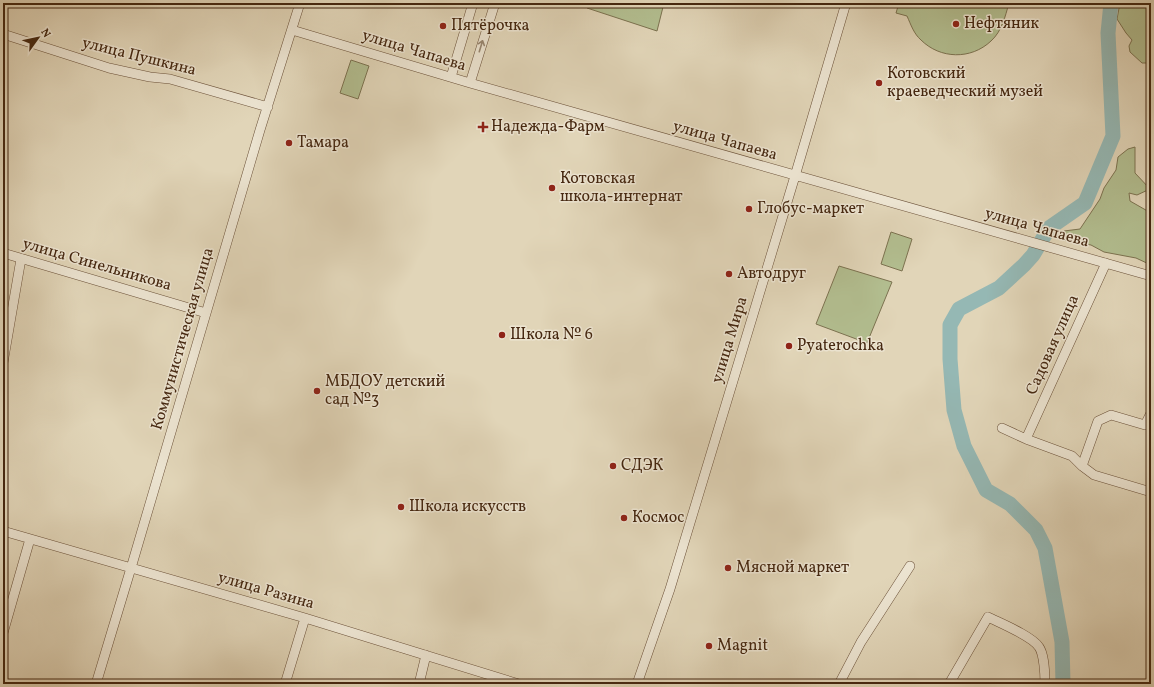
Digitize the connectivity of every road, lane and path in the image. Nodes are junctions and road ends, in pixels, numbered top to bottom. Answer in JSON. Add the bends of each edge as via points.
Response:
{"nodes":[{"id":1,"x":300,"y":3,"type":"edge"},
{"id":2,"x":473,"y":3,"type":"edge"},
{"id":3,"x":494,"y":3,"type":"edge"},
{"id":4,"x":846,"y":3,"type":"edge"},
{"id":5,"x":292,"y":30,"type":"junction"},
{"id":6,"x":3,"y":34,"type":"edge"},
{"id":7,"x":451,"y":78,"type":"junction"},
{"id":8,"x":470,"y":83,"type":"junction"},
{"id":9,"x":268,"y":107,"type":"junction"},
{"id":10,"x":795,"y":176,"type":"junction"},
{"id":11,"x":3,"y":253,"type":"edge"},
{"id":12,"x":22,"y":258,"type":"junction"},
{"id":13,"x":1106,"y":263,"type":"junction"},
{"id":14,"x":1151,"y":276,"type":"edge"},
{"id":15,"x":206,"y":313,"type":"junction"},
{"id":16,"x":3,"y":363,"type":"edge"},
{"id":17,"x":1151,"y":413,"type":"edge"},
{"id":18,"x":1002,"y":428,"type":"dead end"},
{"id":19,"x":1026,"y":439,"type":"junction"},
{"id":20,"x":1082,"y":466,"type":"junction"},
{"id":21,"x":1151,"y":492,"type":"edge"},
{"id":22,"x":3,"y":531,"type":"edge"},
{"id":23,"x":30,"y":539,"type":"junction"},
{"id":24,"x":910,"y":566,"type":"dead end"},
{"id":25,"x":131,"y":568,"type":"junction"},
{"id":26,"x":305,"y":618,"type":"junction"},
{"id":27,"x":3,"y":633,"type":"edge"},
{"id":28,"x":426,"y":655,"type":"junction"},
{"id":29,"x":96,"y":684,"type":"edge"},
{"id":30,"x":285,"y":684,"type":"edge"},
{"id":31,"x":419,"y":684,"type":"edge"},
{"id":32,"x":519,"y":684,"type":"edge"},
{"id":33,"x":637,"y":684,"type":"edge"},
{"id":34,"x":839,"y":684,"type":"edge"},
{"id":35,"x":949,"y":684,"type":"edge"},
{"id":36,"x":1045,"y":684,"type":"edge"}],
"edges":[{"from":1,"to":5,"type":"street","name":"Коммунистическая улица"},
{"from":2,"to":7,"type":"street"},
{"from":8,"to":3,"type":"street","one_way":true},
{"from":4,"to":10,"type":"street","name":"улица Мира"},
{"from":5,"to":7,"type":"street","name":"улица Чапаева"},
{"from":5,"to":9,"type":"street","name":"Коммунистическая улица"},
{"from":6,"to":9,"type":"street","name":"улица Пушкина","via":[[109,68],[170,79]]},
{"from":7,"to":8,"type":"street","name":"улица Чапаева"},
{"from":8,"to":10,"type":"street","name":"улица Чапаева"},
{"from":9,"to":15,"type":"street","name":"Коммунистическая улица"},
{"from":10,"to":13,"type":"street","name":"улица Чапаева"},
{"from":10,"to":33,"type":"street","name":"улица Мира","via":[[670,589]]},
{"from":11,"to":12,"type":"street","name":"улица Синельникова"},
{"from":12,"to":15,"type":"street","name":"улица Синельникова"},
{"from":12,"to":16,"type":"street"},
{"from":13,"to":14,"type":"street","name":"улица Чапаева"},
{"from":13,"to":19,"type":"street","name":"Садовая улица"},
{"from":15,"to":25,"type":"street","name":"Коммунистическая улица"},
{"from":17,"to":20,"type":"street","via":[[1145,425],[1111,415],[1098,421]]},
{"from":18,"to":19,"type":"street"},
{"from":19,"to":20,"type":"street","via":[[1072,456]]},
{"from":20,"to":21,"type":"street","via":[[1094,475]]},
{"from":22,"to":23,"type":"street","name":"улица Разина"},
{"from":23,"to":25,"type":"street","name":"улица Разина"},
{"from":23,"to":27,"type":"street"},
{"from":24,"to":34,"type":"street","via":[[861,642]]},
{"from":25,"to":26,"type":"street","name":"улица Разина"},
{"from":25,"to":29,"type":"street","name":"Коммунистическая улица"},
{"from":26,"to":28,"type":"street","name":"улица Разина"},
{"from":26,"to":30,"type":"street"},
{"from":28,"to":31,"type":"street"},
{"from":28,"to":32,"type":"street","name":"улица Разина"},
{"from":35,"to":36,"type":"street","via":[[988,617],[1024,634],[1039,647]]}]}
